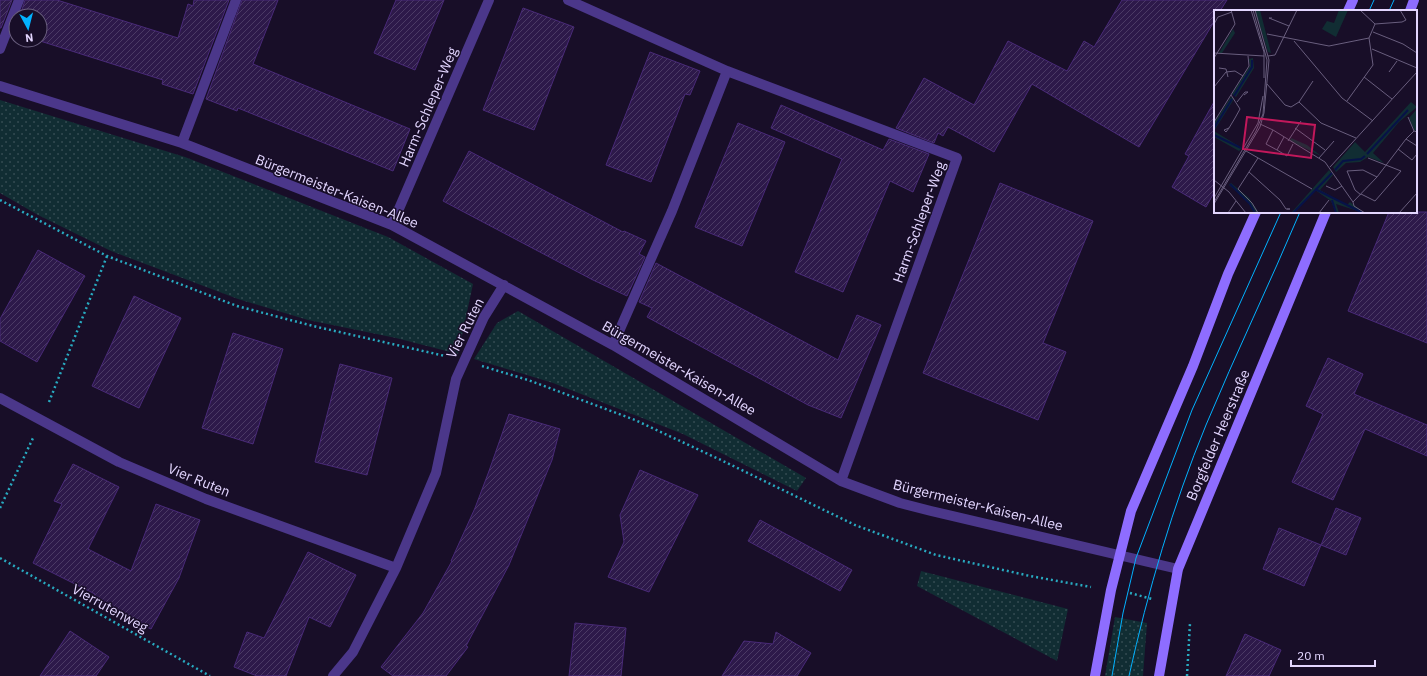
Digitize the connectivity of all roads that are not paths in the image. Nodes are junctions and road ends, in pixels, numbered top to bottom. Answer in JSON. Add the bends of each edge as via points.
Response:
{"nodes":[{"id":1,"x":19,"y":0,"type":"edge"},
{"id":2,"x":236,"y":0,"type":"edge"},
{"id":3,"x":488,"y":0,"type":"edge"},
{"id":4,"x":568,"y":0,"type":"edge"},
{"id":5,"x":1353,"y":0,"type":"edge"},
{"id":6,"x":1414,"y":0,"type":"edge"},
{"id":7,"x":1348,"y":10,"type":"edge"},
{"id":8,"x":1410,"y":10,"type":"edge"},
{"id":9,"x":0,"y":49,"type":"edge"},
{"id":10,"x":727,"y":72,"type":"junction"},
{"id":11,"x":0,"y":86,"type":"edge"},
{"id":12,"x":182,"y":143,"type":"junction"},
{"id":13,"x":1256,"y":213,"type":"edge"},
{"id":14,"x":1326,"y":213,"type":"edge"},
{"id":15,"x":392,"y":225,"type":"junction"},
{"id":16,"x":504,"y":285,"type":"junction"},
{"id":17,"x":613,"y":345,"type":"junction"},
{"id":18,"x":0,"y":398,"type":"edge"},
{"id":19,"x":841,"y":481,"type":"junction"},
{"id":20,"x":1119,"y":554,"type":"junction"},
{"id":21,"x":396,"y":568,"type":"junction"},
{"id":22,"x":1178,"y":569,"type":"junction"},
{"id":23,"x":333,"y":676,"type":"edge"},
{"id":24,"x":1095,"y":676,"type":"edge"},
{"id":25,"x":1159,"y":676,"type":"edge"}],
"edges":[{"from":1,"to":9,"type":"street"},
{"from":2,"to":12,"type":"street"},
{"from":3,"to":15,"type":"street","name":"Harm-Schleper-Weg"},
{"from":4,"to":10,"type":"street","name":"Harm-Schleper-Weg"},
{"from":5,"to":7,"type":"main road"},
{"from":6,"to":8,"type":"main road"},
{"from":10,"to":17,"type":"street","via":[[672,211]]},
{"from":10,"to":19,"type":"street","name":"Harm-Schleper-Weg","via":[[957,158]]},
{"from":11,"to":12,"type":"street","name":"Bürgermeister-Kaisen-Allee"},
{"from":12,"to":15,"type":"street","name":"Bürgermeister-Kaisen-Allee"},
{"from":13,"to":20,"type":"main road","via":[[1131,511]]},
{"from":14,"to":22,"type":"main road","name":"Borgfelder Heerstraße"},
{"from":15,"to":16,"type":"street","name":"Bürgermeister-Kaisen-Allee"},
{"from":16,"to":17,"type":"street","name":"Bürgermeister-Kaisen-Allee"},
{"from":16,"to":21,"type":"street","name":"Vier Ruten","via":[[484,317],[456,379],[436,473]]},
{"from":17,"to":19,"type":"street","name":"Bürgermeister-Kaisen-Allee"},
{"from":18,"to":21,"type":"street","name":"Vier Ruten","via":[[119,462],[206,499]]},
{"from":19,"to":20,"type":"street","name":"Bürgermeister-Kaisen-Allee","via":[[900,503]]},
{"from":20,"to":22,"type":"street","name":"Bürgermeister-Kaisen-Allee"},
{"from":20,"to":24,"type":"main road"},
{"from":21,"to":23,"type":"street","name":"Vier Ruten","via":[[353,652]]},
{"from":22,"to":25,"type":"main road","name":"Borgfelder Heerstraße"}]}
